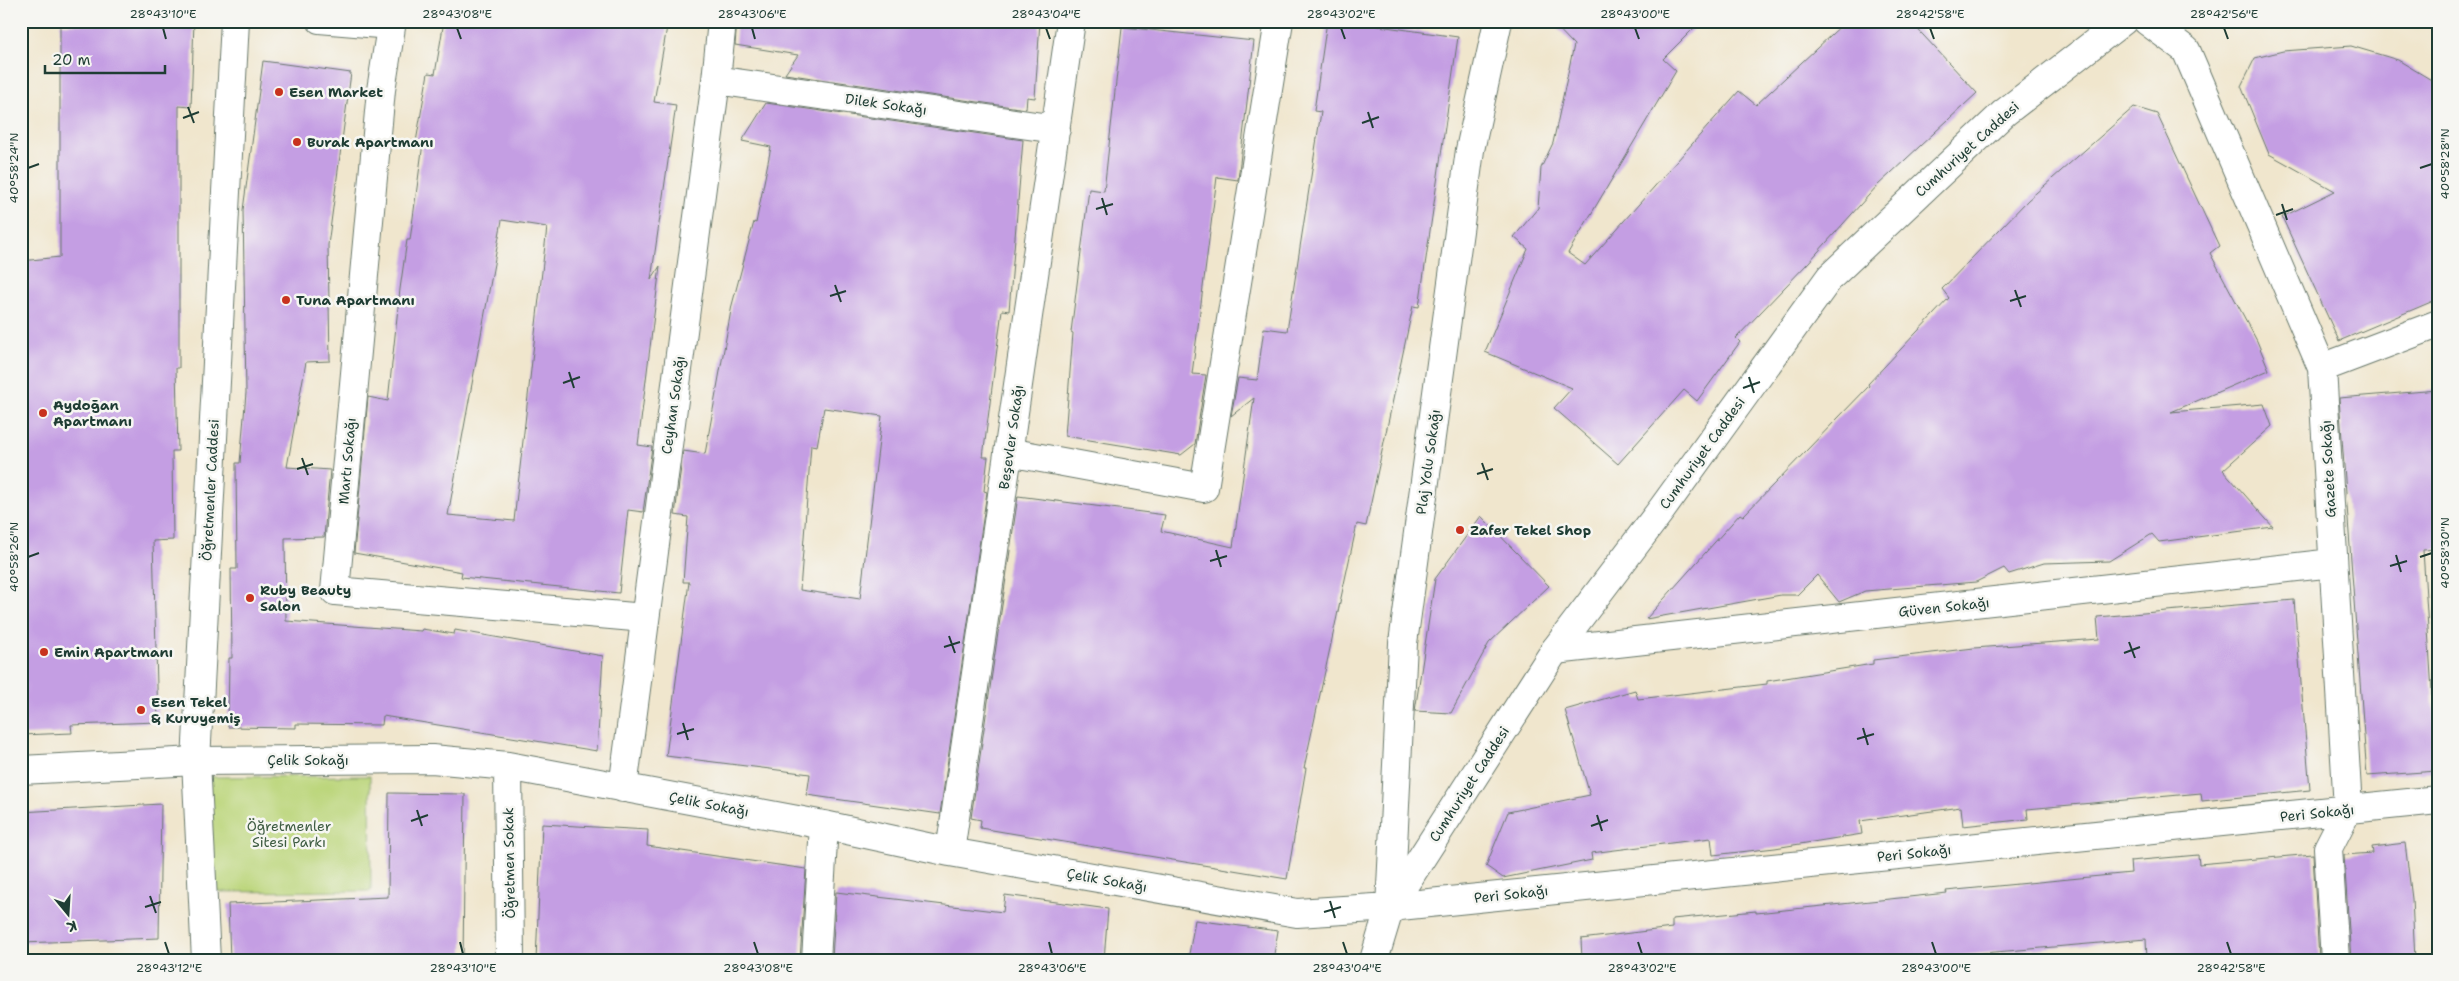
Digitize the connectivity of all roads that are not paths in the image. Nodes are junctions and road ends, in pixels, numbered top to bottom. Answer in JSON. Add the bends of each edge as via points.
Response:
{"nodes":[{"id":1,"x":235,"y":21,"type":"edge"},
{"id":2,"x":319,"y":21,"type":"edge"},
{"id":3,"x":722,"y":21,"type":"edge"},
{"id":4,"x":1071,"y":21,"type":"edge"},
{"id":5,"x":1279,"y":21,"type":"edge"},
{"id":6,"x":1498,"y":21,"type":"edge"},
{"id":7,"x":2123,"y":21,"type":"edge"},
{"id":8,"x":2147,"y":21,"type":"edge"},
{"id":9,"x":391,"y":24,"type":"edge"},
{"id":10,"x":716,"y":80,"type":"junction"},
{"id":11,"x":1056,"y":129,"type":"junction"},
{"id":12,"x":2438,"y":324,"type":"edge"},
{"id":13,"x":2322,"y":368,"type":"junction"},
{"id":14,"x":1008,"y":452,"type":"junction"},
{"id":15,"x":2333,"y":563,"type":"junction"},
{"id":16,"x":645,"y":618,"type":"junction"},
{"id":17,"x":1555,"y":650,"type":"junction"},
{"id":18,"x":196,"y":761,"type":"junction"},
{"id":19,"x":508,"y":766,"type":"junction"},
{"id":20,"x":21,"y":770,"type":"edge"},
{"id":21,"x":623,"y":788,"type":"junction"},
{"id":22,"x":2438,"y":800,"type":"edge"},
{"id":23,"x":2348,"y":809,"type":"junction"},
{"id":24,"x":824,"y":825,"type":"junction"},
{"id":25,"x":950,"y":852,"type":"junction"},
{"id":26,"x":1390,"y":906,"type":"junction"},
{"id":27,"x":206,"y":960,"type":"edge"},
{"id":28,"x":510,"y":960,"type":"edge"},
{"id":29,"x":816,"y":960,"type":"edge"},
{"id":30,"x":1374,"y":960,"type":"edge"},
{"id":31,"x":2335,"y":960,"type":"edge"}],
"edges":[{"from":1,"to":18,"type":"street","name":"Öğretmenler Caddesi"},
{"from":2,"to":9,"type":"lane"},
{"from":3,"to":10,"type":"street","name":"Ceyhan Sokağı"},
{"from":4,"to":11,"type":"street","name":"Beşevler Sokağı"},
{"from":5,"to":14,"type":"street","via":[[1204,488]]},
{"from":6,"to":26,"type":"street","name":"Plaj Yolu Sokağı","via":[[1470,150],[1403,643]]},
{"from":7,"to":17,"type":"street","name":"Cumhuriyet Caddesi","via":[[2004,113],[1830,277]]},
{"from":8,"to":13,"type":"street","name":"Gazete Sokağı","via":[[2186,50]]},
{"from":9,"to":16,"type":"street","name":"Martı Sokağı","via":[[334,590]]},
{"from":10,"to":11,"type":"street","name":"Dilek Sokağı"},
{"from":10,"to":16,"type":"street","name":"Ceyhan Sokağı"},
{"from":11,"to":14,"type":"street","name":"Beşevler Sokağı"},
{"from":12,"to":13,"type":"street"},
{"from":13,"to":15,"type":"street","name":"Gazete Sokağı"},
{"from":14,"to":25,"type":"street","name":"Beşevler Sokağı"},
{"from":15,"to":17,"type":"street","name":"Güven Sokağı"},
{"from":15,"to":23,"type":"street","name":"Gazete Sokağı"},
{"from":16,"to":21,"type":"street","name":"Ceyhan Sokağı"},
{"from":17,"to":26,"type":"street","name":"Cumhuriyet Caddesi"},
{"from":18,"to":19,"type":"street","name":"Çelik Sokağı","via":[[432,760]]},
{"from":18,"to":20,"type":"street","name":"Çelik Sokağı"},
{"from":18,"to":27,"type":"street","name":"Öğretmenler Caddesi"},
{"from":19,"to":21,"type":"street","name":"Çelik Sokağı"},
{"from":19,"to":28,"type":"street","name":"Öğretmen Sokak"},
{"from":21,"to":24,"type":"street","name":"Çelik Sokağı"},
{"from":22,"to":23,"type":"street","name":"Peri Sokağı"},
{"from":23,"to":26,"type":"street","name":"Peri Sokağı"},
{"from":23,"to":31,"type":"street","via":[[2328,848]]},
{"from":24,"to":25,"type":"street","name":"Çelik Sokağı"},
{"from":24,"to":29,"type":"street"},
{"from":25,"to":26,"type":"street","name":"Çelik Sokağı","via":[[1297,913]]},
{"from":26,"to":30,"type":"street","name":"Cumhuriyet Caddesi"}]}
